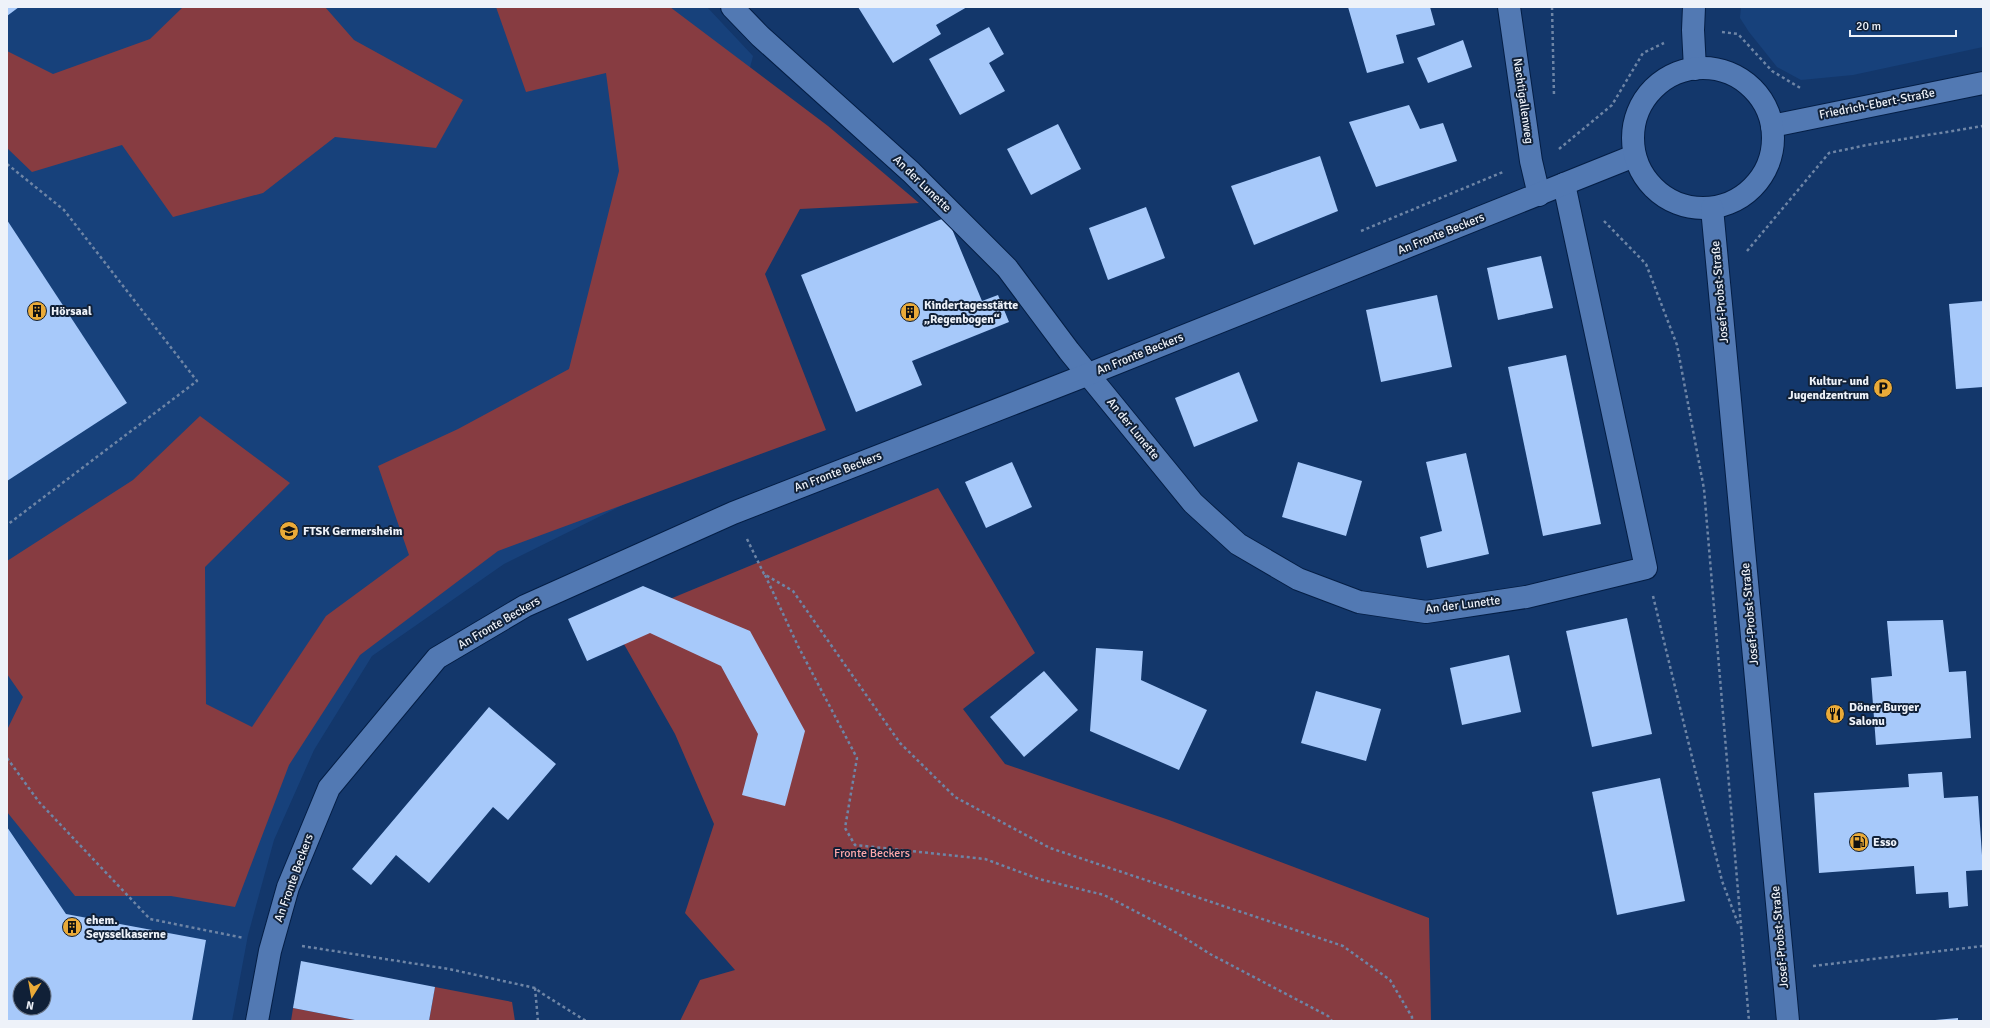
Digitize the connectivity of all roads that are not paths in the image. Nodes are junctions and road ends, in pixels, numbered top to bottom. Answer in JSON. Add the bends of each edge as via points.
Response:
{"nodes":[{"id":1,"x":732,"y":7,"type":"edge"},
{"id":2,"x":1510,"y":7,"type":"edge"},
{"id":3,"x":1694,"y":7,"type":"edge"},
{"id":4,"x":1694,"y":69,"type":"junction"},
{"id":5,"x":1983,"y":83,"type":"edge"},
{"id":6,"x":1772,"y":126,"type":"junction"},
{"id":7,"x":1634,"y":156,"type":"junction"},
{"id":8,"x":1564,"y":184,"type":"junction"},
{"id":9,"x":1539,"y":195,"type":"junction"},
{"id":10,"x":1712,"y":208,"type":"junction"},
{"id":11,"x":1089,"y":374,"type":"junction"},
{"id":12,"x":257,"y":1021,"type":"edge"},
{"id":13,"x":1788,"y":1021,"type":"edge"}],
"edges":[{"from":1,"to":11,"type":"street","name":"An der Lunette","via":[[760,36],[911,172],[1007,268]]},
{"from":2,"to":9,"type":"street","name":"Nachtigallenweg","via":[[1531,161]]},
{"from":3,"to":4,"type":"street"},
{"from":4,"to":6,"type":"street","via":[[1716,69],[1735,76],[1752,89],[1765,106]]},
{"from":4,"to":7,"type":"street","via":[[1671,75],[1652,89],[1638,109],[1632,133]]},
{"from":5,"to":6,"type":"street","name":"Friedrich-Ebert-Straße"},
{"from":6,"to":10,"type":"street","via":[[1772,148],[1766,170],[1746,193],[1734,201]]},
{"from":7,"to":8,"type":"street","name":"An Fronte Beckers"},
{"from":7,"to":10,"type":"street","via":[[1642,175],[1672,202],[1692,208]]},
{"from":8,"to":9,"type":"street","name":"An Fronte Beckers"},
{"from":8,"to":11,"type":"street","name":"An der Lunette","via":[[1646,568],[1526,597],[1426,612],[1359,602],[1298,579],[1238,544],[1193,503]]},
{"from":9,"to":11,"type":"street","name":"An Fronte Beckers"},
{"from":10,"to":13,"type":"street","name":"Josef-Probst-Straße"},
{"from":11,"to":12,"type":"street","name":"An Fronte Beckers","via":[[733,512],[525,606],[437,658],[329,788],[288,887],[270,951]]}]}
